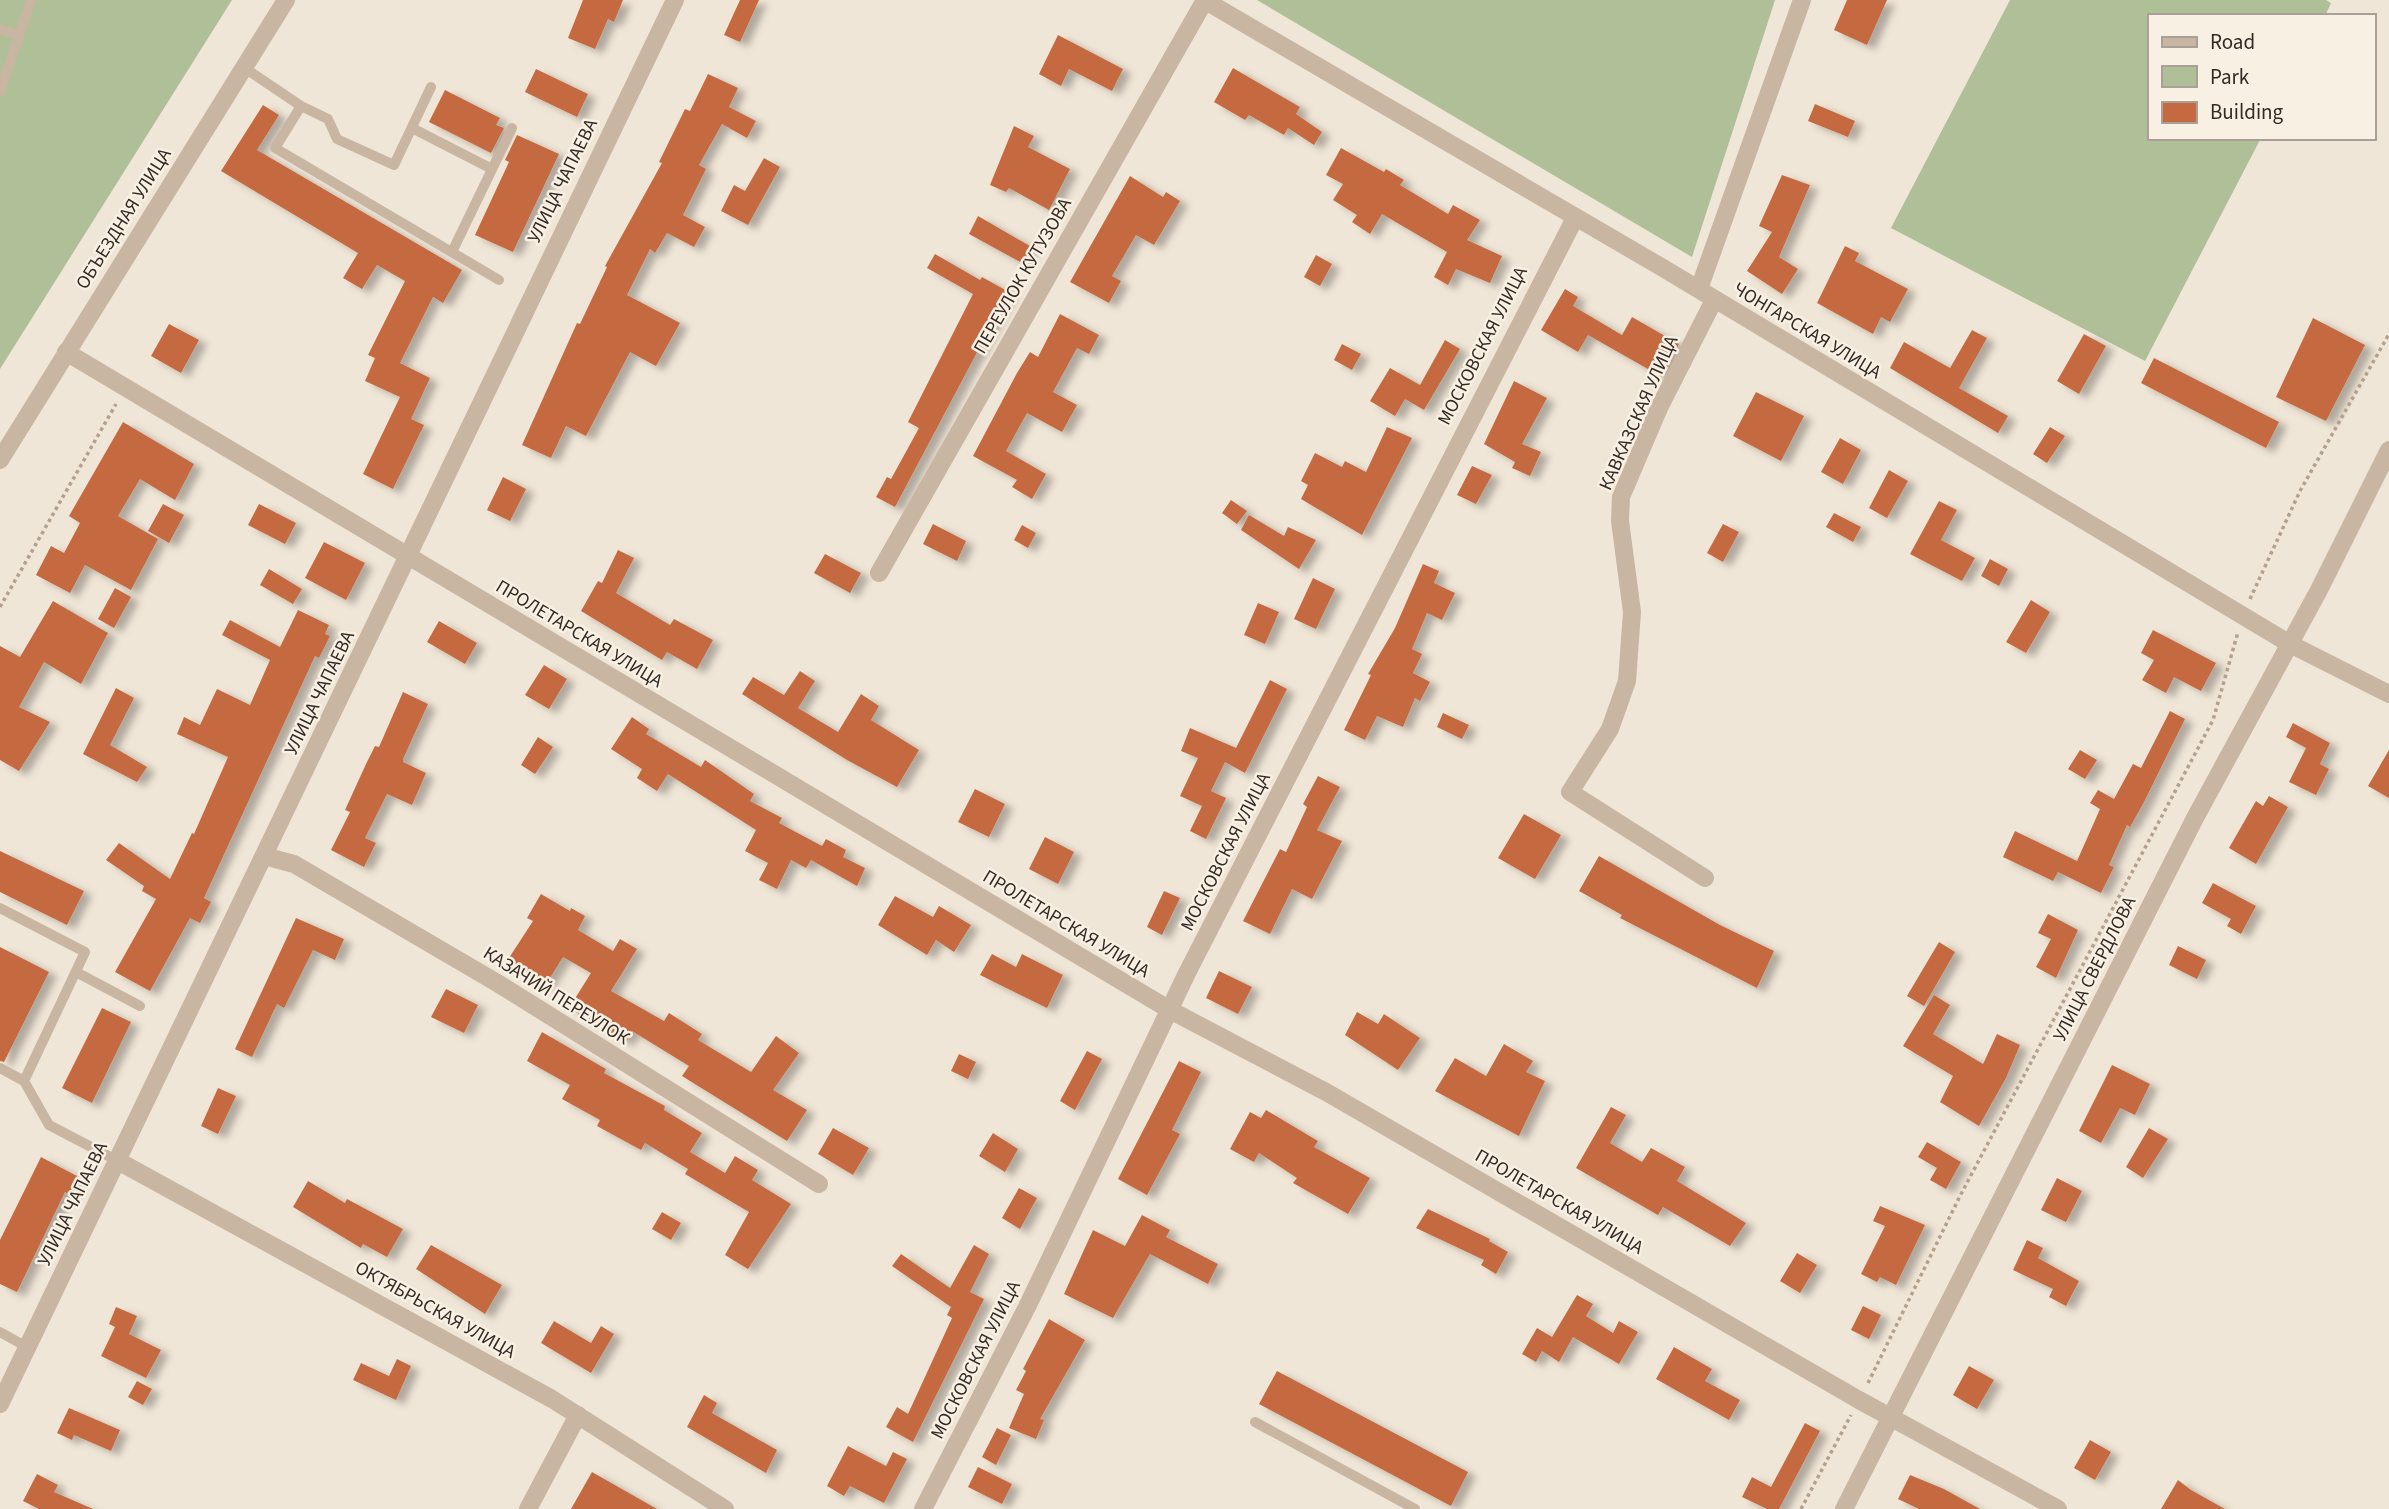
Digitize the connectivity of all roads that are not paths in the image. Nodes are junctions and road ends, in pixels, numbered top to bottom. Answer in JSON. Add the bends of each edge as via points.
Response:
{"nodes":[{"id":1,"x":31,"y":0,"type":"edge"},
{"id":2,"x":286,"y":0,"type":"edge"},
{"id":3,"x":675,"y":0,"type":"edge"},
{"id":4,"x":1205,"y":0,"type":"edge"},
{"id":5,"x":1802,"y":0,"type":"edge"},
{"id":6,"x":0,"y":29,"type":"edge"},
{"id":7,"x":19,"y":35,"type":"junction"},
{"id":8,"x":243,"y":67,"type":"junction"},
{"id":9,"x":431,"y":87,"type":"dead end"},
{"id":10,"x":0,"y":92,"type":"edge"},
{"id":11,"x":301,"y":106,"type":"junction"},
{"id":12,"x":412,"y":128,"type":"junction"},
{"id":13,"x":512,"y":128,"type":"dead end"},
{"id":14,"x":492,"y":169,"type":"junction"},
{"id":15,"x":1575,"y":218,"type":"junction"},
{"id":16,"x":452,"y":252,"type":"junction"},
{"id":17,"x":499,"y":280,"type":"dead end"},
{"id":18,"x":1707,"y":295,"type":"junction"},
{"id":19,"x":66,"y":352,"type":"junction"},
{"id":20,"x":2389,"y":450,"type":"edge"},
{"id":21,"x":0,"y":460,"type":"edge"},
{"id":22,"x":409,"y":557,"type":"junction"},
{"id":23,"x":879,"y":573,"type":"dead end"},
{"id":24,"x":2290,"y":644,"type":"junction"},
{"id":25,"x":2389,"y":694,"type":"edge"},
{"id":26,"x":264,"y":856,"type":"junction"},
{"id":27,"x":1705,"y":878,"type":"dead end"},
{"id":28,"x":0,"y":908,"type":"edge"},
{"id":29,"x":76,"y":972,"type":"junction"},
{"id":30,"x":140,"y":1006,"type":"dead end"},
{"id":31,"x":1170,"y":1010,"type":"junction"},
{"id":32,"x":0,"y":1068,"type":"edge"},
{"id":33,"x":24,"y":1081,"type":"junction"},
{"id":34,"x":118,"y":1161,"type":"junction"},
{"id":35,"x":819,"y":1184,"type":"dead end"},
{"id":36,"x":0,"y":1332,"type":"edge"},
{"id":37,"x":27,"y":1347,"type":"junction"},
{"id":38,"x":0,"y":1404,"type":"edge"},
{"id":39,"x":578,"y":1415,"type":"junction"},
{"id":40,"x":1890,"y":1417,"type":"junction"},
{"id":41,"x":1255,"y":1422,"type":"dead end"},
{"id":42,"x":528,"y":1509,"type":"edge"},
{"id":43,"x":725,"y":1509,"type":"edge"},
{"id":44,"x":923,"y":1509,"type":"edge"},
{"id":45,"x":1415,"y":1509,"type":"edge"},
{"id":46,"x":1844,"y":1509,"type":"edge"},
{"id":47,"x":2058,"y":1509,"type":"edge"}],
"edges":[{"from":1,"to":7,"type":"lane"},
{"from":2,"to":8,"type":"street","name":"ОБЪЕЗДНАЯ УЛИЦА"},
{"from":3,"to":22,"type":"street","name":"УЛИЦА ЧАПАЕВА"},
{"from":4,"to":15,"type":"street","name":"ЧОНГАРСКАЯ УЛИЦА"},
{"from":4,"to":23,"type":"street","name":"ПЕРЕУЛОК КУТУЗОВА"},
{"from":5,"to":18,"type":"street"},
{"from":6,"to":7,"type":"lane"},
{"from":7,"to":10,"type":"lane"},
{"from":8,"to":11,"type":"lane"},
{"from":8,"to":19,"type":"street","name":"ОБЪЕЗДНАЯ УЛИЦА"},
{"from":9,"to":12,"type":"lane"},
{"from":11,"to":12,"type":"lane","via":[[328,119],[337,139],[394,164]]},
{"from":11,"to":16,"type":"lane","via":[[275,148]]},
{"from":12,"to":14,"type":"lane"},
{"from":13,"to":14,"type":"lane"},
{"from":14,"to":16,"type":"lane"},
{"from":15,"to":18,"type":"street","name":"ЧОНГАРСКАЯ УЛИЦА"},
{"from":15,"to":31,"type":"street","name":"МОСКОВСКАЯ УЛИЦА"},
{"from":16,"to":17,"type":"lane"},
{"from":18,"to":24,"type":"street","name":"ЧОНГАРСКАЯ УЛИЦА"},
{"from":18,"to":27,"type":"street","name":"КАВКАЗСКАЯ УЛИЦА","via":[[1621,498],[1632,612],[1627,681],[1609,729],[1570,792]]},
{"from":19,"to":21,"type":"street","name":"ОБЪЕЗДНАЯ УЛИЦА"},
{"from":19,"to":22,"type":"street","name":"ПРОЛЕТАРСКАЯ УЛИЦА"},
{"from":20,"to":24,"type":"street","name":"УЛИЦА СВЕРДЛОВА"},
{"from":22,"to":26,"type":"street","name":"УЛИЦА ЧАПАЕВА"},
{"from":22,"to":31,"type":"street","name":"ПРОЛЕТАРСКАЯ УЛИЦА"},
{"from":24,"to":25,"type":"street","name":"ЧОНГАРСКАЯ УЛИЦА"},
{"from":24,"to":40,"type":"street","name":"УЛИЦА СВЕРДЛОВА","via":[[2195,818]]},
{"from":26,"to":34,"type":"street","name":"УЛИЦА ЧАПАЕВА"},
{"from":26,"to":35,"type":"street","name":"КАЗАЧИЙ ПЕРЕУЛОК","via":[[294,864],[487,977]]},
{"from":28,"to":29,"type":"lane","via":[[85,952]]},
{"from":29,"to":30,"type":"lane"},
{"from":29,"to":33,"type":"lane"},
{"from":31,"to":40,"type":"street","name":"ПРОЛЕТАРСКАЯ УЛИЦА","via":[[1326,1092]]},
{"from":31,"to":44,"type":"street","name":"МОСКОВСКАЯ УЛИЦА","via":[[1027,1307]]},
{"from":32,"to":33,"type":"lane"},
{"from":33,"to":34,"type":"lane","via":[[49,1125]]},
{"from":34,"to":37,"type":"street","name":"УЛИЦА ЧАПАЕВА"},
{"from":34,"to":39,"type":"street","name":"ОКТЯБРЬСКАЯ УЛИЦА"},
{"from":36,"to":37,"type":"lane"},
{"from":37,"to":38,"type":"street","name":"УЛИЦА ЧАПАЕВА"},
{"from":39,"to":42,"type":"street"},
{"from":39,"to":43,"type":"street","name":"ОКТЯБРЬСКАЯ УЛИЦА"},
{"from":40,"to":46,"type":"street","name":"УЛИЦА СВЕРДЛОВА"},
{"from":40,"to":47,"type":"street","name":"ПРОЛЕТАРСКАЯ УЛИЦА"},
{"from":41,"to":45,"type":"lane"}]}
